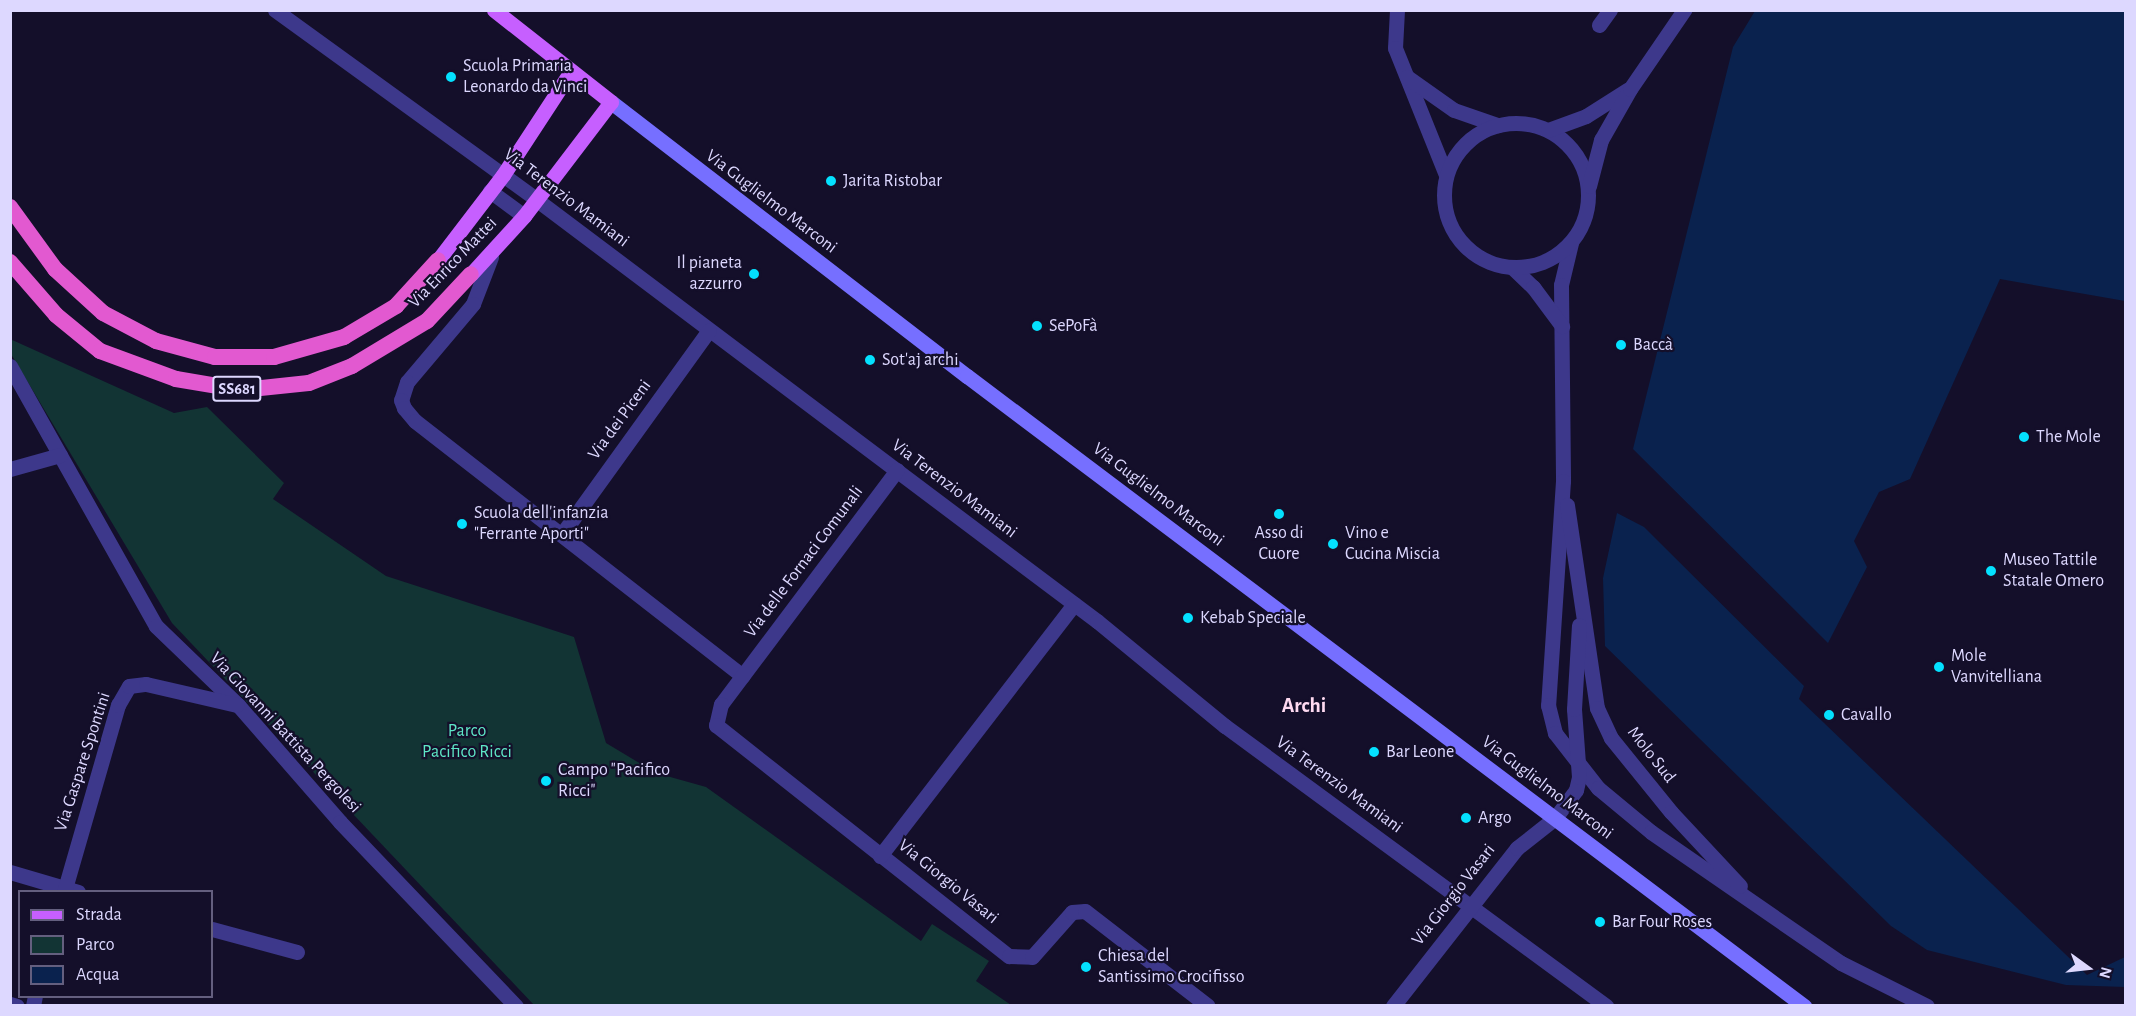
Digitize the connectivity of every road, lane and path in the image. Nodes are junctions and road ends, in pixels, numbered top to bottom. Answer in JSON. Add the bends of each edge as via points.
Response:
{"nodes":[{"id":1,"x":275,"y":10,"type":"edge"},
{"id":2,"x":494,"y":10,"type":"edge"},
{"id":3,"x":1397,"y":10,"type":"edge"},
{"id":4,"x":1610,"y":10,"type":"edge"},
{"id":5,"x":1684,"y":10,"type":"edge"},
{"id":6,"x":1599,"y":25,"type":"dead end"},
{"id":7,"x":571,"y":70,"type":"junction"},
{"id":8,"x":1407,"y":77,"type":"junction"},
{"id":9,"x":1630,"y":88,"type":"junction"},
{"id":10,"x":611,"y":102,"type":"junction"},
{"id":11,"x":1497,"y":125,"type":"junction"},
{"id":12,"x":1548,"y":130,"type":"junction"},
{"id":13,"x":503,"y":175,"type":"junction"},
{"id":14,"x":1446,"y":175,"type":"junction"},
{"id":15,"x":1588,"y":189,"type":"junction"},
{"id":16,"x":490,"y":191,"type":"junction"},
{"id":17,"x":537,"y":200,"type":"junction"},
{"id":18,"x":10,"y":207,"type":"edge"},
{"id":19,"x":524,"y":216,"type":"junction"},
{"id":20,"x":1571,"y":243,"type":"junction"},
{"id":21,"x":491,"y":257,"type":"junction"},
{"id":22,"x":438,"y":260,"type":"joint"},
{"id":23,"x":10,"y":262,"type":"edge"},
{"id":24,"x":1513,"y":268,"type":"junction"},
{"id":25,"x":471,"y":274,"type":"joint"},
{"id":26,"x":1562,"y":326,"type":"junction"},
{"id":27,"x":709,"y":330,"type":"junction"},
{"id":28,"x":10,"y":366,"type":"edge"},
{"id":29,"x":60,"y":455,"type":"junction"},
{"id":30,"x":10,"y":469,"type":"edge"},
{"id":31,"x":897,"y":470,"type":"junction"},
{"id":32,"x":1563,"y":481,"type":"junction"},
{"id":33,"x":562,"y":534,"type":"junction"},
{"id":34,"x":1581,"y":591,"type":"junction"},
{"id":35,"x":1074,"y":604,"type":"junction"},
{"id":36,"x":742,"y":676,"type":"junction"},
{"id":37,"x":238,"y":705,"type":"junction"},
{"id":38,"x":1579,"y":767,"type":"junction"},
{"id":39,"x":1555,"y":818,"type":"junction"},
{"id":40,"x":880,"y":856,"type":"junction"},
{"id":41,"x":10,"y":872,"type":"edge"},
{"id":42,"x":69,"y":890,"type":"edge"},
{"id":43,"x":1473,"y":906,"type":"junction"},
{"id":44,"x":1762,"y":909,"type":"junction"},
{"id":45,"x":213,"y":930,"type":"edge"},
{"id":46,"x":297,"y":952,"type":"dead end"},
{"id":47,"x":10,"y":1004,"type":"edge"},
{"id":48,"x":16,"y":1005,"type":"edge"},
{"id":49,"x":516,"y":1005,"type":"edge"},
{"id":50,"x":1208,"y":1005,"type":"edge"},
{"id":51,"x":1393,"y":1005,"type":"edge"},
{"id":52,"x":1606,"y":1005,"type":"edge"},
{"id":53,"x":1804,"y":1005,"type":"edge"},
{"id":54,"x":1927,"y":1005,"type":"edge"}],
"edges":[{"from":1,"to":13,"type":"street","name":"Via Terenzio Mamiani"},
{"from":2,"to":7,"type":"main road","name":"Via Guglielmo Marconi"},
{"from":3,"to":8,"type":"street","via":[[1395,48]]},
{"from":4,"to":6,"type":"street"},
{"from":5,"to":9,"type":"street","name":"Molo Sud"},
{"from":7,"to":10,"type":"main road","name":"Via Guglielmo Marconi"},
{"from":7,"to":13,"type":"main road","name":"Via Enrico Mattei"},
{"from":8,"to":11,"type":"street","via":[[1454,110]]},
{"from":8,"to":14,"type":"street"},
{"from":9,"to":12,"type":"street","name":"Molo Sud","via":[[1586,116]]},
{"from":9,"to":15,"type":"street","name":"Molo Sud","via":[[1601,140]]},
{"from":10,"to":17,"type":"main road","name":"Via Enrico Mattei"},
{"from":10,"to":39,"type":"main road","name":"Via Guglielmo Marconi","via":[[957,369]]},
{"from":11,"to":12,"type":"street","name":"Molo Sud","via":[[1523,123]]},
{"from":11,"to":14,"type":"street","name":"Molo Sud","via":[[1475,135],[1457,153]]},
{"from":12,"to":15,"type":"street","name":"Molo Sud","via":[[1568,145],[1582,165]]},
{"from":13,"to":16,"type":"main road","name":"Via Enrico Mattei"},
{"from":13,"to":17,"type":"street","name":"Via Terenzio Mamiani"},
{"from":14,"to":24,"type":"street","name":"Molo Sud","via":[[1443,196],[1447,218],[1457,238],[1472,254],[1491,264]]},
{"from":15,"to":20,"type":"street","name":"Molo Sud","via":[[1585,217]]},
{"from":16,"to":19,"type":"street"},
{"from":16,"to":22,"type":"main road","name":"Via Enrico Mattei"},
{"from":17,"to":19,"type":"main road","name":"Via Enrico Mattei"},
{"from":17,"to":27,"type":"street","name":"Via Terenzio Mamiani"},
{"from":18,"to":22,"type":"highway","name":"Via Enrico Mattei","number":"SS681","via":[[55,269],[104,313],[156,341],[214,357],[274,357],[344,337],[396,306]]},
{"from":19,"to":21,"type":"main road","name":"Via Enrico Mattei"},
{"from":20,"to":24,"type":"street","name":"Molo Sud","via":[[1555,257],[1534,266]]},
{"from":20,"to":26,"type":"street","name":"Molo Sud","via":[[1561,285]]},
{"from":21,"to":25,"type":"main road","name":"Via Enrico Mattei"},
{"from":21,"to":33,"type":"street","via":[[479,295],[459,324],[412,373],[401,400],[415,421]]},
{"from":23,"to":25,"type":"highway","name":"Via Enrico Mattei","number":"SS681","via":[[56,315],[100,351],[176,379],[242,390],[309,382],[352,366],[427,321]]},
{"from":24,"to":26,"type":"street","name":"Molo Sud","via":[[1533,287]]},
{"from":26,"to":32,"type":"street","name":"Molo Sud"},
{"from":27,"to":31,"type":"street","name":"Via Terenzio Mamiani"},
{"from":27,"to":33,"type":"street","name":"Via dei Piceni"},
{"from":28,"to":29,"type":"street","name":"Via Giovanni Battista Pergolesi"},
{"from":29,"to":30,"type":"street"},
{"from":29,"to":37,"type":"street","name":"Via Giovanni Battista Pergolesi","via":[[156,626]]},
{"from":31,"to":35,"type":"street","name":"Via Terenzio Mamiani"},
{"from":31,"to":36,"type":"street","name":"Via delle Fornaci Comunali"},
{"from":32,"to":34,"type":"street","name":"Molo Sud"},
{"from":32,"to":38,"type":"street","name":"Molo Sud","via":[[1548,705],[1556,733]]},
{"from":33,"to":36,"type":"street"},
{"from":34,"to":38,"type":"street","name":"Molo Sud","via":[[1574,709]]},
{"from":34,"to":44,"type":"street","name":"Molo Sud","via":[[1597,708],[1611,738],[1671,812]]},
{"from":35,"to":40,"type":"street","name":"Via Giorgio Vasari"},
{"from":35,"to":43,"type":"street","name":"Via Terenzio Mamiani","via":[[1234,733]]},
{"from":36,"to":40,"type":"street","name":"Via delle Fornaci Comunali","via":[[717,712],[720,730]]},
{"from":37,"to":42,"type":"street","name":"Via Gaspare Spontini","via":[[146,684],[129,686],[118,705]]},
{"from":37,"to":49,"type":"street","name":"Via Giovanni Battista Pergolesi","via":[[340,822]]},
{"from":38,"to":39,"type":"street","name":"Molo Sud","via":[[1576,790]]},
{"from":38,"to":44,"type":"street","name":"Molo Sud","via":[[1651,832]]},
{"from":39,"to":43,"type":"street","name":"Via Giorgio Vasari","via":[[1517,848]]},
{"from":39,"to":53,"type":"main road","name":"Via Guglielmo Marconi"},
{"from":40,"to":50,"type":"street","name":"Via Giorgio Vasari","via":[[1009,956],[1032,957],[1072,912],[1085,911]]},
{"from":41,"to":42,"type":"street","name":"Via Gaspare Spontini"},
{"from":43,"to":51,"type":"street","name":"Via Giorgio Vasari"},
{"from":43,"to":52,"type":"street","name":"Via Terenzio Mamiani"},
{"from":44,"to":54,"type":"street","name":"Molo Sud","via":[[1858,973]]},
{"from":45,"to":46,"type":"street"},
{"from":47,"to":48,"type":"street"}]}
